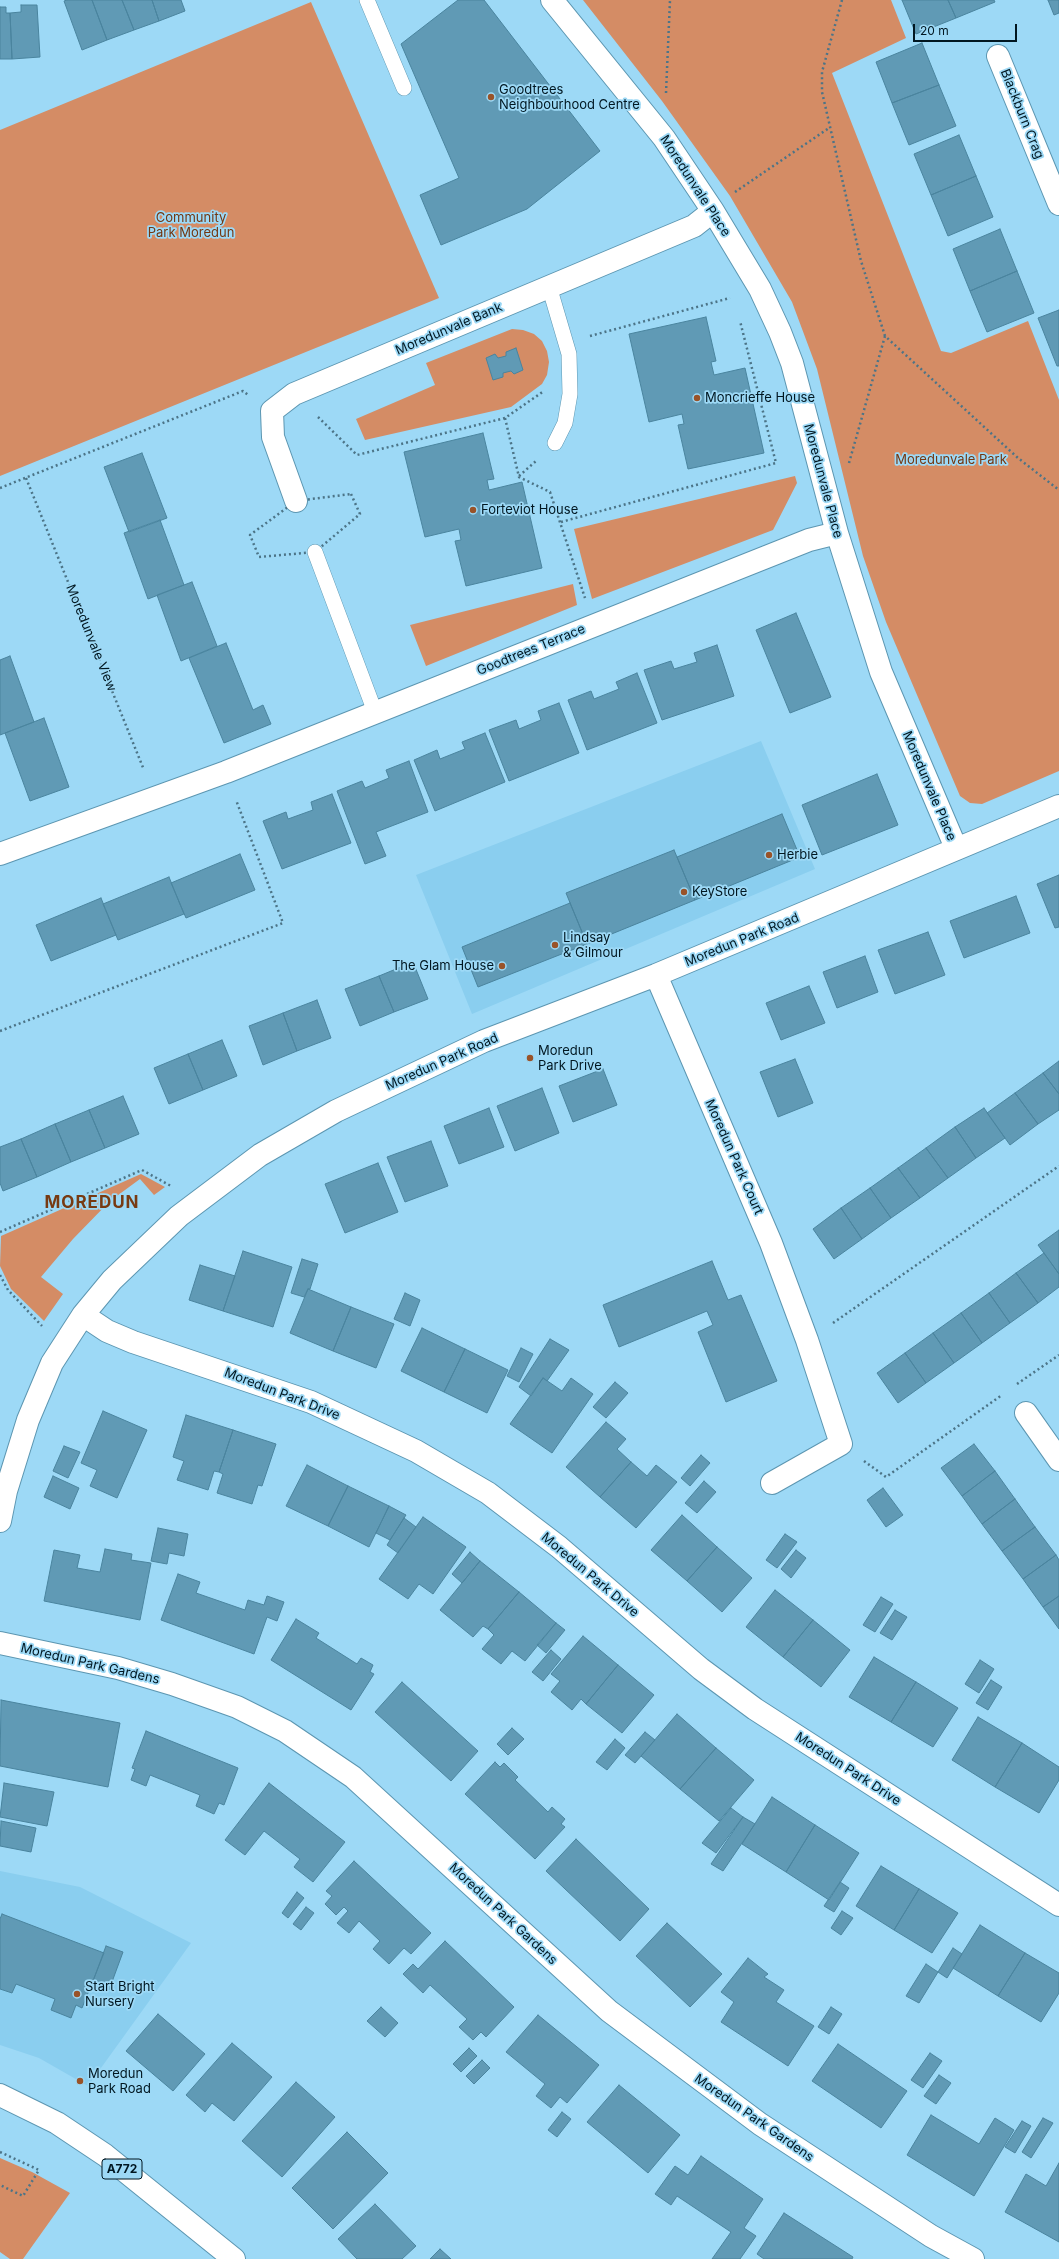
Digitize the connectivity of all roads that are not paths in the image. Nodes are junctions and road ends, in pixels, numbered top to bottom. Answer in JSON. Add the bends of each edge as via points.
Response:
{"nodes":[{"id":1,"x":368,"y":0,"type":"edge"},
{"id":2,"x":552,"y":0,"type":"edge"},
{"id":3,"x":998,"y":56,"type":"dead end"},
{"id":4,"x":404,"y":88,"type":"dead end"},
{"id":5,"x":1052,"y":170,"type":"edge"},
{"id":6,"x":1059,"y":204,"type":"edge"},
{"id":7,"x":713,"y":211,"type":"junction"},
{"id":8,"x":549,"y":286,"type":"junction"},
{"id":9,"x":556,"y":443,"type":"dead end"},
{"id":10,"x":296,"y":501,"type":"dead end"},
{"id":11,"x":836,"y":532,"type":"junction"},
{"id":12,"x":314,"y":552,"type":"dead end"},
{"id":13,"x":375,"y":712,"type":"junction"},
{"id":14,"x":1059,"y":806,"type":"edge"},
{"id":15,"x":956,"y":848,"type":"junction"},
{"id":16,"x":0,"y":854,"type":"edge"},
{"id":17,"x":656,"y":975,"type":"junction"},
{"id":18,"x":83,"y":1315,"type":"junction"},
{"id":19,"x":1026,"y":1413,"type":"dead end"},
{"id":20,"x":1059,"y":1460,"type":"edge"},
{"id":21,"x":772,"y":1483,"type":"dead end"},
{"id":22,"x":0,"y":1521,"type":"edge"},
{"id":23,"x":0,"y":1643,"type":"edge"},
{"id":24,"x":1059,"y":1905,"type":"edge"},
{"id":25,"x":0,"y":2095,"type":"edge"},
{"id":26,"x":234,"y":2259,"type":"edge"},
{"id":27,"x":973,"y":2259,"type":"edge"}],
"edges":[{"from":1,"to":4,"type":"lane"},
{"from":2,"to":7,"type":"street","name":"Moredunvale Place","via":[[664,138]]},
{"from":3,"to":5,"type":"street","name":"Blackburn Crag"},
{"from":5,"to":6,"type":"street","name":"Blackburn Crag"},
{"from":7,"to":8,"type":"street","name":"Moredunvale Bank","via":[[694,226]]},
{"from":7,"to":11,"type":"street","name":"Moredunvale Place","via":[[760,289],[792,363]]},
{"from":8,"to":9,"type":"lane","via":[[569,354],[570,394],[565,424]]},
{"from":8,"to":10,"type":"street","name":"Moredunvale Bank","via":[[294,394],[272,411],[273,437]]},
{"from":11,"to":13,"type":"street","name":"Goodtrees Terrace","via":[[809,540]]},
{"from":11,"to":15,"type":"street","name":"Moredunvale Place","via":[[881,672]]},
{"from":12,"to":13,"type":"lane"},
{"from":13,"to":16,"type":"street","name":"Goodtrees Terrace","via":[[226,772]]},
{"from":14,"to":15,"type":"street","name":"Moredun Park Road"},
{"from":15,"to":17,"type":"street","name":"Moredun Park Road","via":[[841,899]]},
{"from":17,"to":18,"type":"street","name":"Moredun Park Road","via":[[484,1041],[336,1111],[260,1155],[179,1216],[142,1249]]},
{"from":17,"to":21,"type":"street","name":"Moredun Park Court","via":[[771,1243],[807,1340],[841,1444]]},
{"from":18,"to":22,"type":"street","name":"Moredun Park Road","via":[[52,1363],[28,1420],[6,1491]]},
{"from":18,"to":24,"type":"street","name":"Moredun Park Drive","via":[[107,1331],[132,1342],[311,1402],[416,1451],[488,1493],[559,1548],[701,1669],[755,1708]]},
{"from":19,"to":20,"type":"street"},
{"from":23,"to":27,"type":"street","name":"Moredun Park Gardens","via":[[118,1668],[172,1684],[237,1707],[285,1731],[353,1777],[609,2011],[760,2124],[931,2236]]},
{"from":25,"to":26,"type":"street","number":"A772","via":[[57,2123],[105,2155]]}]}
